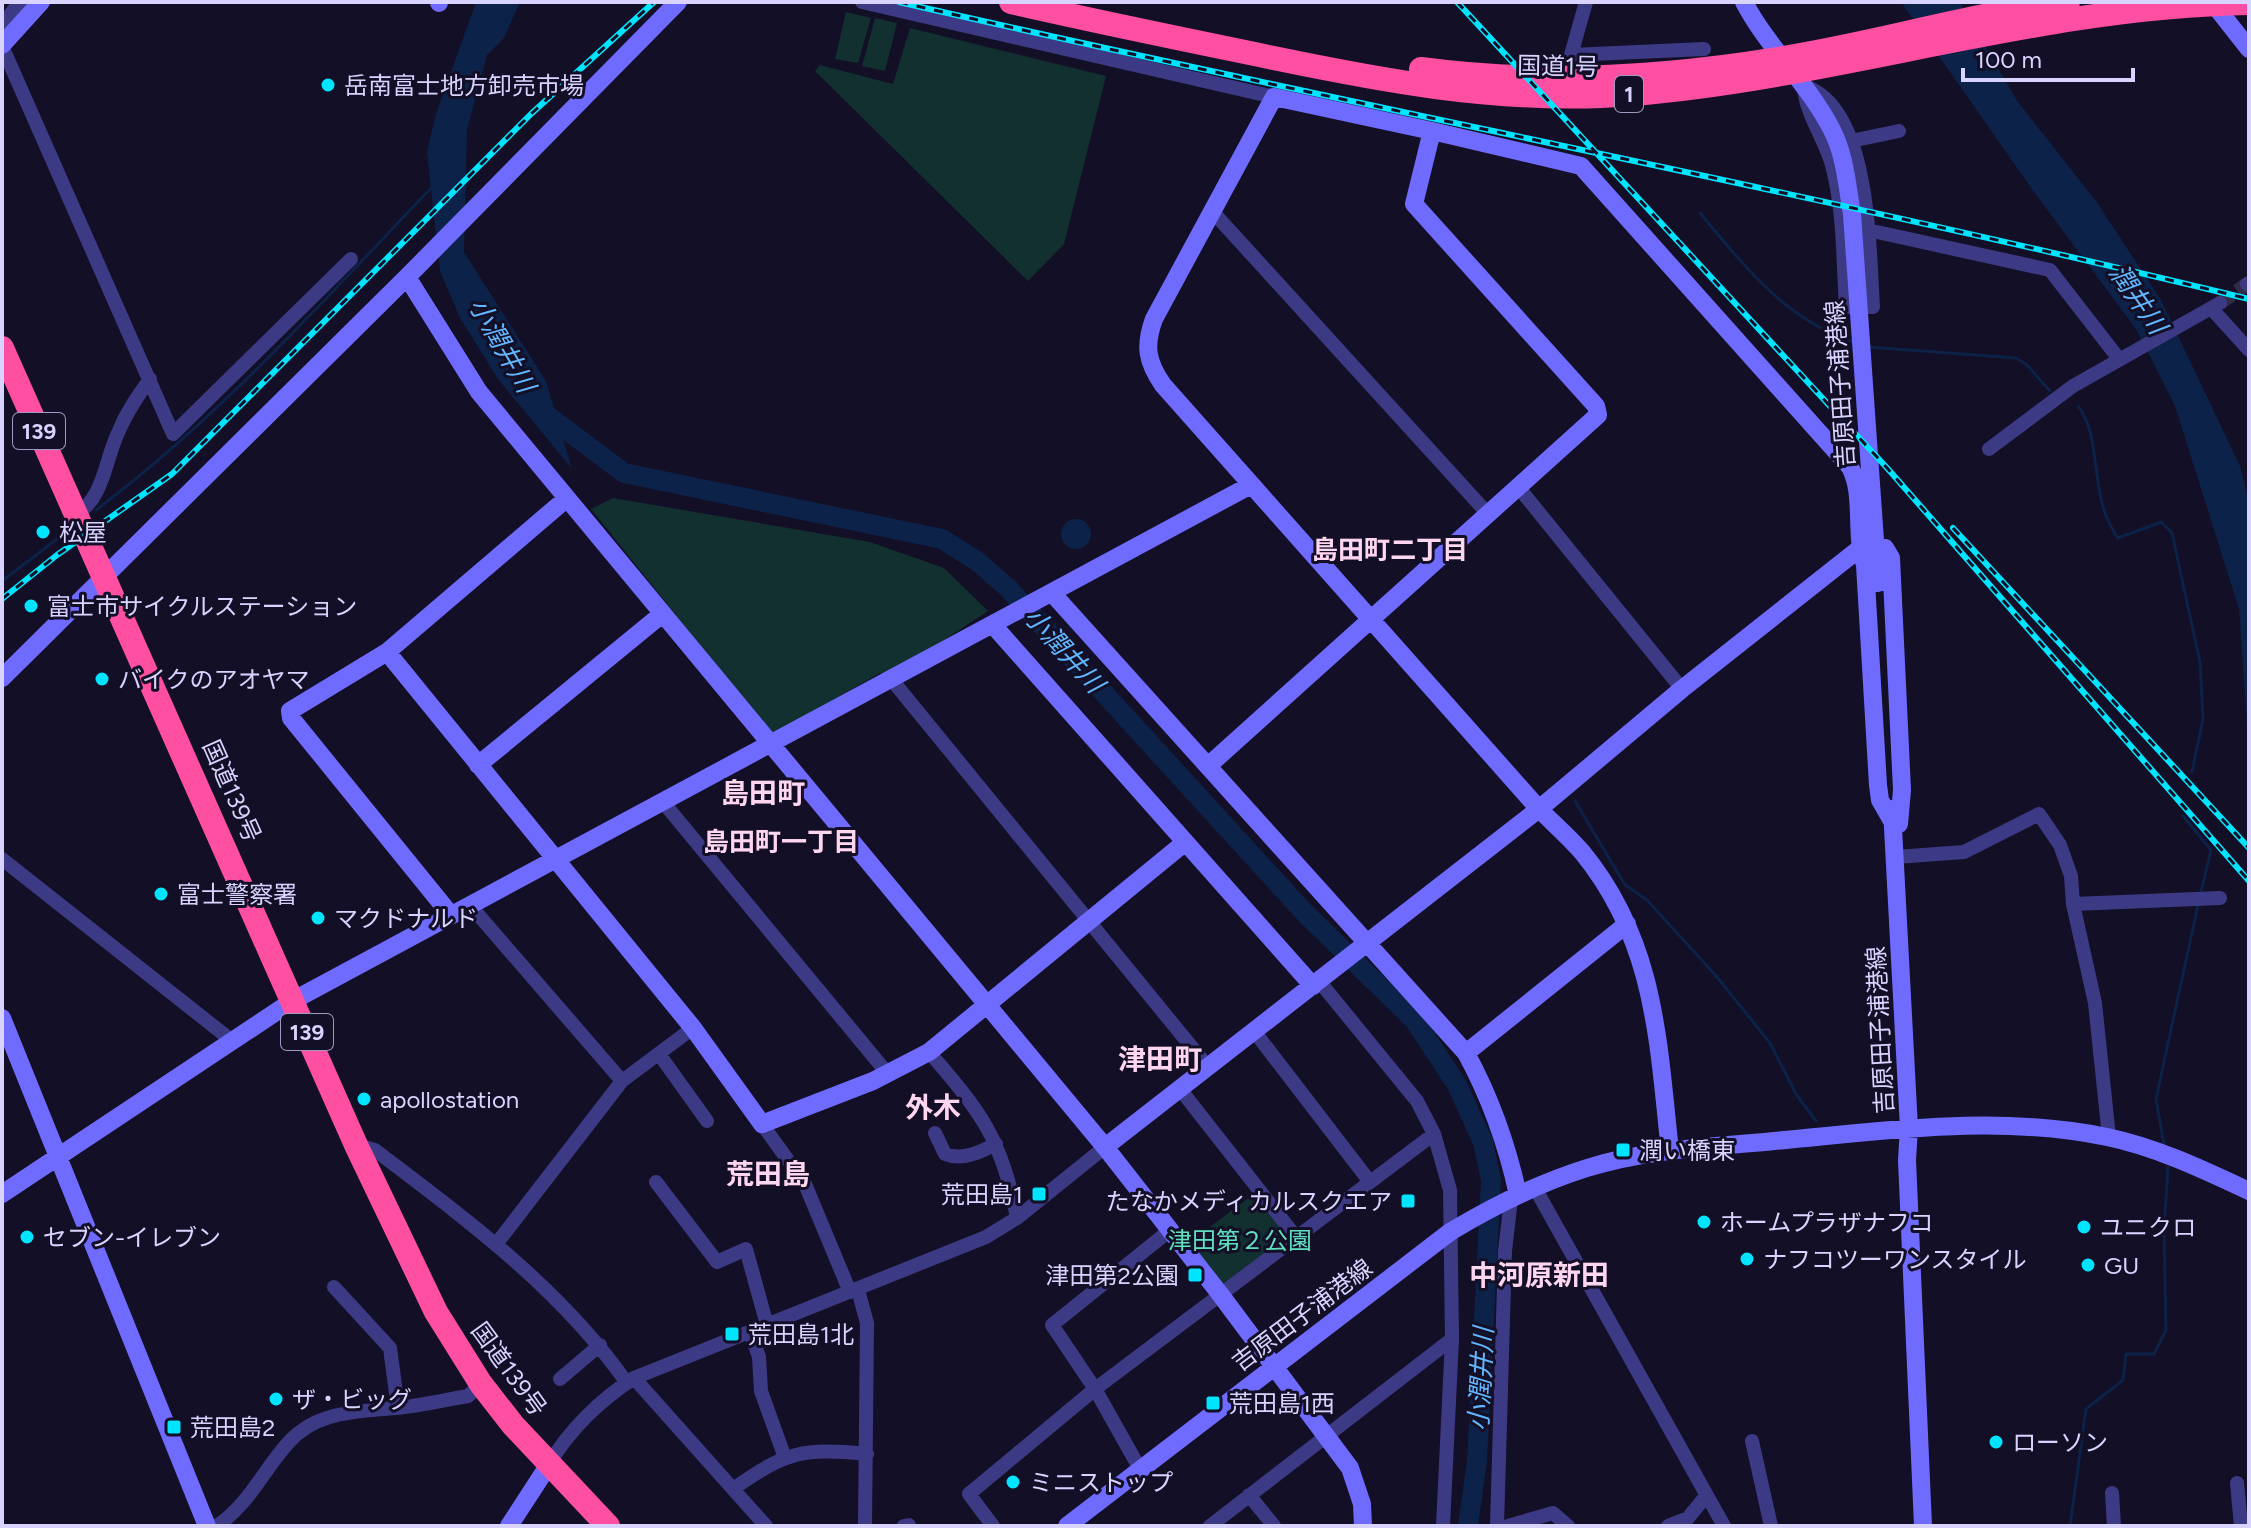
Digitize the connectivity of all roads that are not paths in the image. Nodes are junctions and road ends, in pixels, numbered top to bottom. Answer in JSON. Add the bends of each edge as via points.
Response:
{"nodes":[{"id":1,"x":20,"y":2,"type":"edge"},
{"id":2,"x":41,"y":2,"type":"edge"},
{"id":3,"x":678,"y":2,"type":"edge"},
{"id":4,"x":862,"y":2,"type":"edge"},
{"id":5,"x":1011,"y":2,"type":"edge"},
{"id":6,"x":1089,"y":2,"type":"edge"},
{"id":7,"x":1586,"y":2,"type":"edge"},
{"id":8,"x":1744,"y":2,"type":"edge"},
{"id":9,"x":2068,"y":2,"type":"edge"},
{"id":10,"x":2212,"y":2,"type":"edge"},
{"id":11,"x":2238,"y":2,"type":"edge"},
{"id":12,"x":2249,"y":6,"type":"edge"},
{"id":13,"x":2,"y":25,"type":"edge"},
{"id":14,"x":2,"y":45,"type":"edge"},
{"id":15,"x":1704,"y":49,"type":"dead end"},
{"id":16,"x":2249,"y":49,"type":"edge"},
{"id":17,"x":1804,"y":86,"type":"junction"},
{"id":18,"x":1274,"y":97,"type":"junction"},
{"id":19,"x":1432,"y":131,"type":"junction"},
{"id":20,"x":1899,"y":131,"type":"dead end"},
{"id":21,"x":1851,"y":141,"type":"junction"},
{"id":22,"x":1212,"y":211,"type":"junction"},
{"id":23,"x":1868,"y":230,"type":"junction"},
{"id":24,"x":351,"y":259,"type":"dead end"},
{"id":25,"x":407,"y":277,"type":"junction"},
{"id":26,"x":2,"y":348,"type":"edge"},
{"id":27,"x":2249,"y":350,"type":"edge"},
{"id":28,"x":2119,"y":359,"type":"junction"},
{"id":29,"x":150,"y":379,"type":"junction"},
{"id":30,"x":1989,"y":449,"type":"dead end"},
{"id":31,"x":1251,"y":485,"type":"junction"},
{"id":32,"x":1519,"y":488,"type":"junction"},
{"id":33,"x":566,"y":499,"type":"junction"},
{"id":34,"x":77,"y":514,"type":"junction"},
{"id":35,"x":1489,"y":515,"type":"junction"},
{"id":36,"x":1859,"y":549,"type":"junction"},
{"id":37,"x":104,"y":576,"type":"junction"},
{"id":38,"x":1047,"y":595,"type":"junction"},
{"id":39,"x":661,"y":615,"type":"junction"},
{"id":40,"x":1371,"y":619,"type":"junction"},
{"id":41,"x":996,"y":623,"type":"junction"},
{"id":42,"x":387,"y":652,"type":"junction"},
{"id":43,"x":2,"y":678,"type":"edge"},
{"id":44,"x":892,"y":680,"type":"junction"},
{"id":45,"x":1682,"y":689,"type":"junction"},
{"id":46,"x":771,"y":744,"type":"junction"},
{"id":47,"x":478,"y":765,"type":"junction"},
{"id":48,"x":1208,"y":766,"type":"junction"},
{"id":49,"x":663,"y":802,"type":"junction"},
{"id":50,"x":1539,"y":809,"type":"junction"},
{"id":51,"x":1892,"y":821,"type":"junction"},
{"id":52,"x":1183,"y":844,"type":"junction"},
{"id":53,"x":1895,"y":849,"type":"junction"},
{"id":54,"x":2,"y":859,"type":"edge"},
{"id":55,"x":557,"y":859,"type":"junction"},
{"id":56,"x":2220,"y":898,"type":"dead end"},
{"id":57,"x":469,"y":904,"type":"junction"},
{"id":58,"x":2073,"y":904,"type":"junction"},
{"id":59,"x":450,"y":914,"type":"junction"},
{"id":60,"x":1091,"y":923,"type":"junction"},
{"id":61,"x":1627,"y":924,"type":"junction"},
{"id":62,"x":1367,"y":944,"type":"junction"},
{"id":63,"x":1316,"y":983,"type":"junction"},
{"id":64,"x":294,"y":1000,"type":"junction"},
{"id":65,"x":986,"y":1004,"type":"junction"},
{"id":66,"x":2,"y":1018,"type":"edge"},
{"id":67,"x":693,"y":1028,"type":"junction"},
{"id":68,"x":1254,"y":1031,"type":"junction"},
{"id":69,"x":231,"y":1040,"type":"junction"},
{"id":70,"x":929,"y":1052,"type":"junction"},
{"id":71,"x":1466,"y":1053,"type":"junction"},
{"id":72,"x":659,"y":1054,"type":"junction"},
{"id":73,"x":1208,"y":1067,"type":"junction"},
{"id":74,"x":888,"y":1074,"type":"junction"},
{"id":75,"x":622,"y":1081,"type":"junction"},
{"id":76,"x":1180,"y":1089,"type":"junction"},
{"id":77,"x":707,"y":1121,"type":"dead end"},
{"id":78,"x":762,"y":1124,"type":"junction"},
{"id":79,"x":1909,"y":1128,"type":"junction"},
{"id":80,"x":935,"y":1133,"type":"dead end"},
{"id":81,"x":1434,"y":1134,"type":"junction"},
{"id":82,"x":2109,"y":1137,"type":"junction"},
{"id":83,"x":996,"y":1144,"type":"junction"},
{"id":84,"x":356,"y":1145,"type":"junction"},
{"id":85,"x":1105,"y":1147,"type":"junction"},
{"id":86,"x":1670,"y":1151,"type":"junction"},
{"id":87,"x":60,"y":1156,"type":"junction"},
{"id":88,"x":656,"y":1182,"type":"dead end"},
{"id":89,"x":1370,"y":1182,"type":"junction"},
{"id":90,"x":2249,"y":1191,"type":"edge"},
{"id":91,"x":2,"y":1194,"type":"edge"},
{"id":92,"x":1518,"y":1196,"type":"junction"},
{"id":93,"x":1017,"y":1218,"type":"junction"},
{"id":94,"x":1454,"y":1230,"type":"junction"},
{"id":95,"x":1169,"y":1231,"type":"junction"},
{"id":96,"x":1296,"y":1237,"type":"junction"},
{"id":97,"x":497,"y":1243,"type":"junction"},
{"id":98,"x":334,"y":1287,"type":"dead end"},
{"id":99,"x":854,"y":1291,"type":"junction"},
{"id":100,"x":1220,"y":1294,"type":"junction"},
{"id":101,"x":767,"y":1325,"type":"junction"},
{"id":102,"x":750,"y":1331,"type":"junction"},
{"id":103,"x":1452,"y":1339,"type":"junction"},
{"id":104,"x":600,"y":1345,"type":"junction"},
{"id":105,"x":1274,"y":1366,"type":"junction"},
{"id":106,"x":560,"y":1379,"type":"dead end"},
{"id":107,"x":630,"y":1380,"type":"junction"},
{"id":108,"x":481,"y":1384,"type":"junction"},
{"id":109,"x":1095,"y":1389,"type":"junction"},
{"id":110,"x":398,"y":1408,"type":"junction"},
{"id":111,"x":1327,"y":1435,"type":"junction"},
{"id":112,"x":1752,"y":1441,"type":"dead end"},
{"id":113,"x":867,"y":1454,"type":"junction"},
{"id":114,"x":785,"y":1458,"type":"junction"},
{"id":115,"x":548,"y":1466,"type":"junction"},
{"id":116,"x":1140,"y":1469,"type":"junction"},
{"id":117,"x":2237,"y":1483,"type":"dead end"},
{"id":118,"x":733,"y":1489,"type":"junction"},
{"id":119,"x":2112,"y":1493,"type":"dead end"},
{"id":120,"x":1249,"y":1495,"type":"junction"},
{"id":121,"x":1706,"y":1496,"type":"junction"},
{"id":122,"x":1073,"y":1524,"type":"edge"},
{"id":123,"x":207,"y":1526,"type":"edge"},
{"id":124,"x":217,"y":1526,"type":"edge"},
{"id":125,"x":509,"y":1526,"type":"edge"},
{"id":126,"x":608,"y":1526,"type":"edge"},
{"id":127,"x":766,"y":1526,"type":"edge"},
{"id":128,"x":865,"y":1526,"type":"edge"},
{"id":129,"x":993,"y":1526,"type":"edge"},
{"id":130,"x":1210,"y":1526,"type":"edge"},
{"id":131,"x":1274,"y":1526,"type":"edge"},
{"id":132,"x":1363,"y":1526,"type":"edge"},
{"id":133,"x":1443,"y":1526,"type":"edge"},
{"id":134,"x":1497,"y":1526,"type":"edge"},
{"id":135,"x":1508,"y":1526,"type":"edge"},
{"id":136,"x":1568,"y":1526,"type":"edge"},
{"id":137,"x":1668,"y":1526,"type":"edge"},
{"id":138,"x":1724,"y":1526,"type":"edge"},
{"id":139,"x":1771,"y":1526,"type":"edge"},
{"id":140,"x":1923,"y":1526,"type":"edge"},
{"id":141,"x":1935,"y":1526,"type":"edge"},
{"id":142,"x":2114,"y":1526,"type":"edge"},
{"id":143,"x":2241,"y":1526,"type":"edge"}],
"edges":[{"from":1,"to":13,"type":"street"},
{"from":2,"to":14,"type":"street"},
{"from":3,"to":25,"type":"street"},
{"from":4,"to":18,"type":"street"},
{"from":5,"to":12,"type":"highway","name":"国道1号","number":"1","via":[[1367,78],[1550,95],[1719,85],[2043,22],[2172,7]]},
{"from":6,"to":9,"type":"highway","name":"国道1号","number":"1","via":[[1379,63],[1577,78],[1655,75],[1778,59]]},
{"from":7,"to":15,"type":"street","via":[[1571,55]]},
{"from":8,"to":17,"type":"street","name":"吉原田子浦港線","via":[[1762,36]]},
{"from":10,"to":16,"type":"street"},
{"from":11,"to":12,"type":"street"},
{"from":14,"to":29,"type":"street"},
{"from":17,"to":21,"type":"street","via":[[1830,100]]},
{"from":17,"to":23,"type":"street","via":[[1836,184],[1846,307],[1873,307]]},
{"from":17,"to":51,"type":"street","name":"吉原田子浦港線","via":[[1832,130],[1844,165],[1859,298]]},
{"from":18,"to":19,"type":"street"},
{"from":18,"to":22,"type":"street"},
{"from":19,"to":32,"type":"street","via":[[1414,204],[1596,406],[1595,421]]},
{"from":19,"to":36,"type":"street","via":[[1581,166],[1850,467]]},
{"from":20,"to":21,"type":"street"},
{"from":21,"to":23,"type":"street"},
{"from":22,"to":31,"type":"street","via":[[1154,319],[1147,351],[1150,367],[1163,385]]},
{"from":22,"to":35,"type":"street"},
{"from":23,"to":28,"type":"street","via":[[2050,270]]},
{"from":24,"to":29,"type":"street","via":[[173,434]]},
{"from":25,"to":33,"type":"street","via":[[479,392]]},
{"from":25,"to":37,"type":"street"},
{"from":26,"to":34,"type":"highway","name":"国道139号","number":"139"},
{"from":27,"to":28,"type":"street","via":[[2216,305]]},
{"from":28,"to":30,"type":"street","via":[[2065,391]]},
{"from":29,"to":34,"type":"street","via":[[116,435],[95,496]]},
{"from":31,"to":38,"type":"street"},
{"from":31,"to":40,"type":"street"},
{"from":32,"to":35,"type":"street"},
{"from":32,"to":45,"type":"street"},
{"from":33,"to":39,"type":"street"},
{"from":33,"to":42,"type":"street"},
{"from":34,"to":37,"type":"highway","name":"国道139号","number":"139"},
{"from":35,"to":40,"type":"street"},
{"from":36,"to":45,"type":"street"},
{"from":36,"to":51,"type":"street","via":[[1865,565],[1878,785]]},
{"from":36,"to":53,"type":"street","via":[[1885,548],[1891,558],[1902,790]]},
{"from":37,"to":43,"type":"street"},
{"from":37,"to":64,"type":"highway","name":"国道139号","number":"139"},
{"from":38,"to":41,"type":"street"},
{"from":38,"to":48,"type":"street"},
{"from":39,"to":46,"type":"street"},
{"from":39,"to":47,"type":"street"},
{"from":40,"to":48,"type":"street"},
{"from":40,"to":50,"type":"street"},
{"from":41,"to":44,"type":"street"},
{"from":41,"to":52,"type":"street"},
{"from":42,"to":47,"type":"street"},
{"from":42,"to":59,"type":"street","via":[[290,711],[291,718]]},
{"from":44,"to":46,"type":"street"},
{"from":44,"to":60,"type":"street"},
{"from":45,"to":50,"type":"street"},
{"from":46,"to":49,"type":"street"},
{"from":46,"to":65,"type":"street"},
{"from":47,"to":55,"type":"street"},
{"from":48,"to":62,"type":"street"},
{"from":49,"to":55,"type":"street"},
{"from":49,"to":74,"type":"street"},
{"from":50,"to":61,"type":"street","via":[[1581,850]]},
{"from":50,"to":62,"type":"street"},
{"from":51,"to":53,"type":"street","name":"吉原田子浦港線"},
{"from":52,"to":60,"type":"street"},
{"from":52,"to":63,"type":"street"},
{"from":53,"to":58,"type":"street","via":[[1964,852],[2039,814],[2060,845],[2071,876]]},
{"from":53,"to":79,"type":"street","name":"吉原田子浦港線"},
{"from":54,"to":69,"type":"street"},
{"from":55,"to":57,"type":"street"},
{"from":55,"to":67,"type":"street"},
{"from":56,"to":58,"type":"street"},
{"from":57,"to":59,"type":"street"},
{"from":57,"to":75,"type":"street"},
{"from":58,"to":82,"type":"street","via":[[2095,1003]]},
{"from":59,"to":64,"type":"street"},
{"from":60,"to":65,"type":"street"},
{"from":60,"to":73,"type":"street"},
{"from":61,"to":71,"type":"street"},
{"from":61,"to":86,"type":"street","via":[[1654,1003]]},
{"from":62,"to":63,"type":"street"},
{"from":62,"to":71,"type":"street"},
{"from":63,"to":68,"type":"street"},
{"from":63,"to":81,"type":"street","via":[[1392,1067]]},
{"from":64,"to":69,"type":"street"},
{"from":64,"to":84,"type":"highway","name":"国道139号","number":"139"},
{"from":65,"to":70,"type":"street"},
{"from":65,"to":85,"type":"street"},
{"from":66,"to":87,"type":"street"},
{"from":67,"to":72,"type":"street"},
{"from":67,"to":78,"type":"street"},
{"from":68,"to":73,"type":"street"},
{"from":68,"to":89,"type":"street"},
{"from":69,"to":87,"type":"street"},
{"from":70,"to":74,"type":"street"},
{"from":70,"to":83,"type":"street","via":[[979,1110]]},
{"from":71,"to":92,"type":"street","via":[[1508,1146]]},
{"from":72,"to":75,"type":"street"},
{"from":72,"to":77,"type":"street"},
{"from":73,"to":76,"type":"street"},
{"from":74,"to":78,"type":"street"},
{"from":75,"to":97,"type":"street"},
{"from":76,"to":85,"type":"street"},
{"from":76,"to":96,"type":"street"},
{"from":78,"to":99,"type":"street","via":[[805,1184]]},
{"from":79,"to":82,"type":"street","via":[[2009,1124]]},
{"from":79,"to":86,"type":"street","name":"吉原田子浦港線"},
{"from":79,"to":140,"type":"street"},
{"from":79,"to":141,"type":"street","via":[[1923,1258]]},
{"from":80,"to":83,"type":"street","via":[[952,1157]]},
{"from":81,"to":89,"type":"street"},
{"from":81,"to":94,"type":"street","via":[[1450,1190]]},
{"from":82,"to":90,"type":"street"},
{"from":83,"to":93,"type":"street","via":[[1009,1172]]},
{"from":84,"to":97,"type":"street","via":[[375,1150]]},
{"from":84,"to":108,"type":"highway","name":"国道139号","number":"139","via":[[429,1300]]},
{"from":85,"to":93,"type":"street"},
{"from":85,"to":95,"type":"street"},
{"from":86,"to":92,"type":"street","name":"吉原田子浦港線","via":[[1588,1168]]},
{"from":87,"to":91,"type":"street"},
{"from":87,"to":123,"type":"street"},
{"from":88,"to":101,"type":"street","via":[[717,1262],[746,1249]]},
{"from":89,"to":96,"type":"street"},
{"from":92,"to":94,"type":"street","name":"吉原田子浦港線"},
{"from":92,"to":121,"type":"street"},
{"from":92,"to":134,"type":"street","via":[[1505,1251]]},
{"from":93,"to":99,"type":"street","via":[[986,1237]]},
{"from":94,"to":103,"type":"street"},
{"from":94,"to":105,"type":"street","name":"吉原田子浦港線"},
{"from":95,"to":100,"type":"street"},
{"from":95,"to":109,"type":"street","via":[[1052,1325]]},
{"from":96,"to":100,"type":"street"},
{"from":97,"to":104,"type":"street"},
{"from":98,"to":110,"type":"street","via":[[390,1348]]},
{"from":99,"to":101,"type":"street"},
{"from":99,"to":113,"type":"street","via":[[867,1323]]},
{"from":100,"to":105,"type":"street"},
{"from":100,"to":109,"type":"street"},
{"from":101,"to":102,"type":"street"},
{"from":102,"to":107,"type":"street"},
{"from":102,"to":114,"type":"street","via":[[759,1357],[761,1391]]},
{"from":103,"to":111,"type":"street"},
{"from":103,"to":133,"type":"street"},
{"from":104,"to":106,"type":"street"},
{"from":104,"to":107,"type":"street"},
{"from":105,"to":111,"type":"street"},
{"from":105,"to":116,"type":"street","name":"吉原田子浦港線"},
{"from":107,"to":115,"type":"street","via":[[576,1429]]},
{"from":107,"to":118,"type":"street"},
{"from":108,"to":110,"type":"street","via":[[468,1396]]},
{"from":108,"to":115,"type":"highway","name":"国道139号","number":"139"},
{"from":109,"to":116,"type":"street"},
{"from":109,"to":129,"type":"street","via":[[969,1494]]},
{"from":110,"to":124,"type":"street","via":[[351,1412],[307,1426],[288,1443],[239,1510]]},
{"from":111,"to":120,"type":"street"},
{"from":111,"to":132,"type":"street","via":[[1350,1468]]},
{"from":112,"to":139,"type":"street"},
{"from":113,"to":114,"type":"street","via":[[815,1449]]},
{"from":113,"to":128,"type":"street"},
{"from":114,"to":118,"type":"street"},
{"from":115,"to":125,"type":"street"},
{"from":115,"to":126,"type":"highway","name":"国道139号","number":"139"},
{"from":116,"to":122,"type":"street","name":"吉原田子浦港線"},
{"from":117,"to":143,"type":"street"},
{"from":118,"to":127,"type":"street"},
{"from":119,"to":142,"type":"street"},
{"from":120,"to":130,"type":"street"},
{"from":120,"to":131,"type":"street"},
{"from":121,"to":137,"type":"street","via":[[1688,1518]]},
{"from":121,"to":138,"type":"street"},
{"from":135,"to":136,"type":"street","via":[[1553,1513]]}]}
